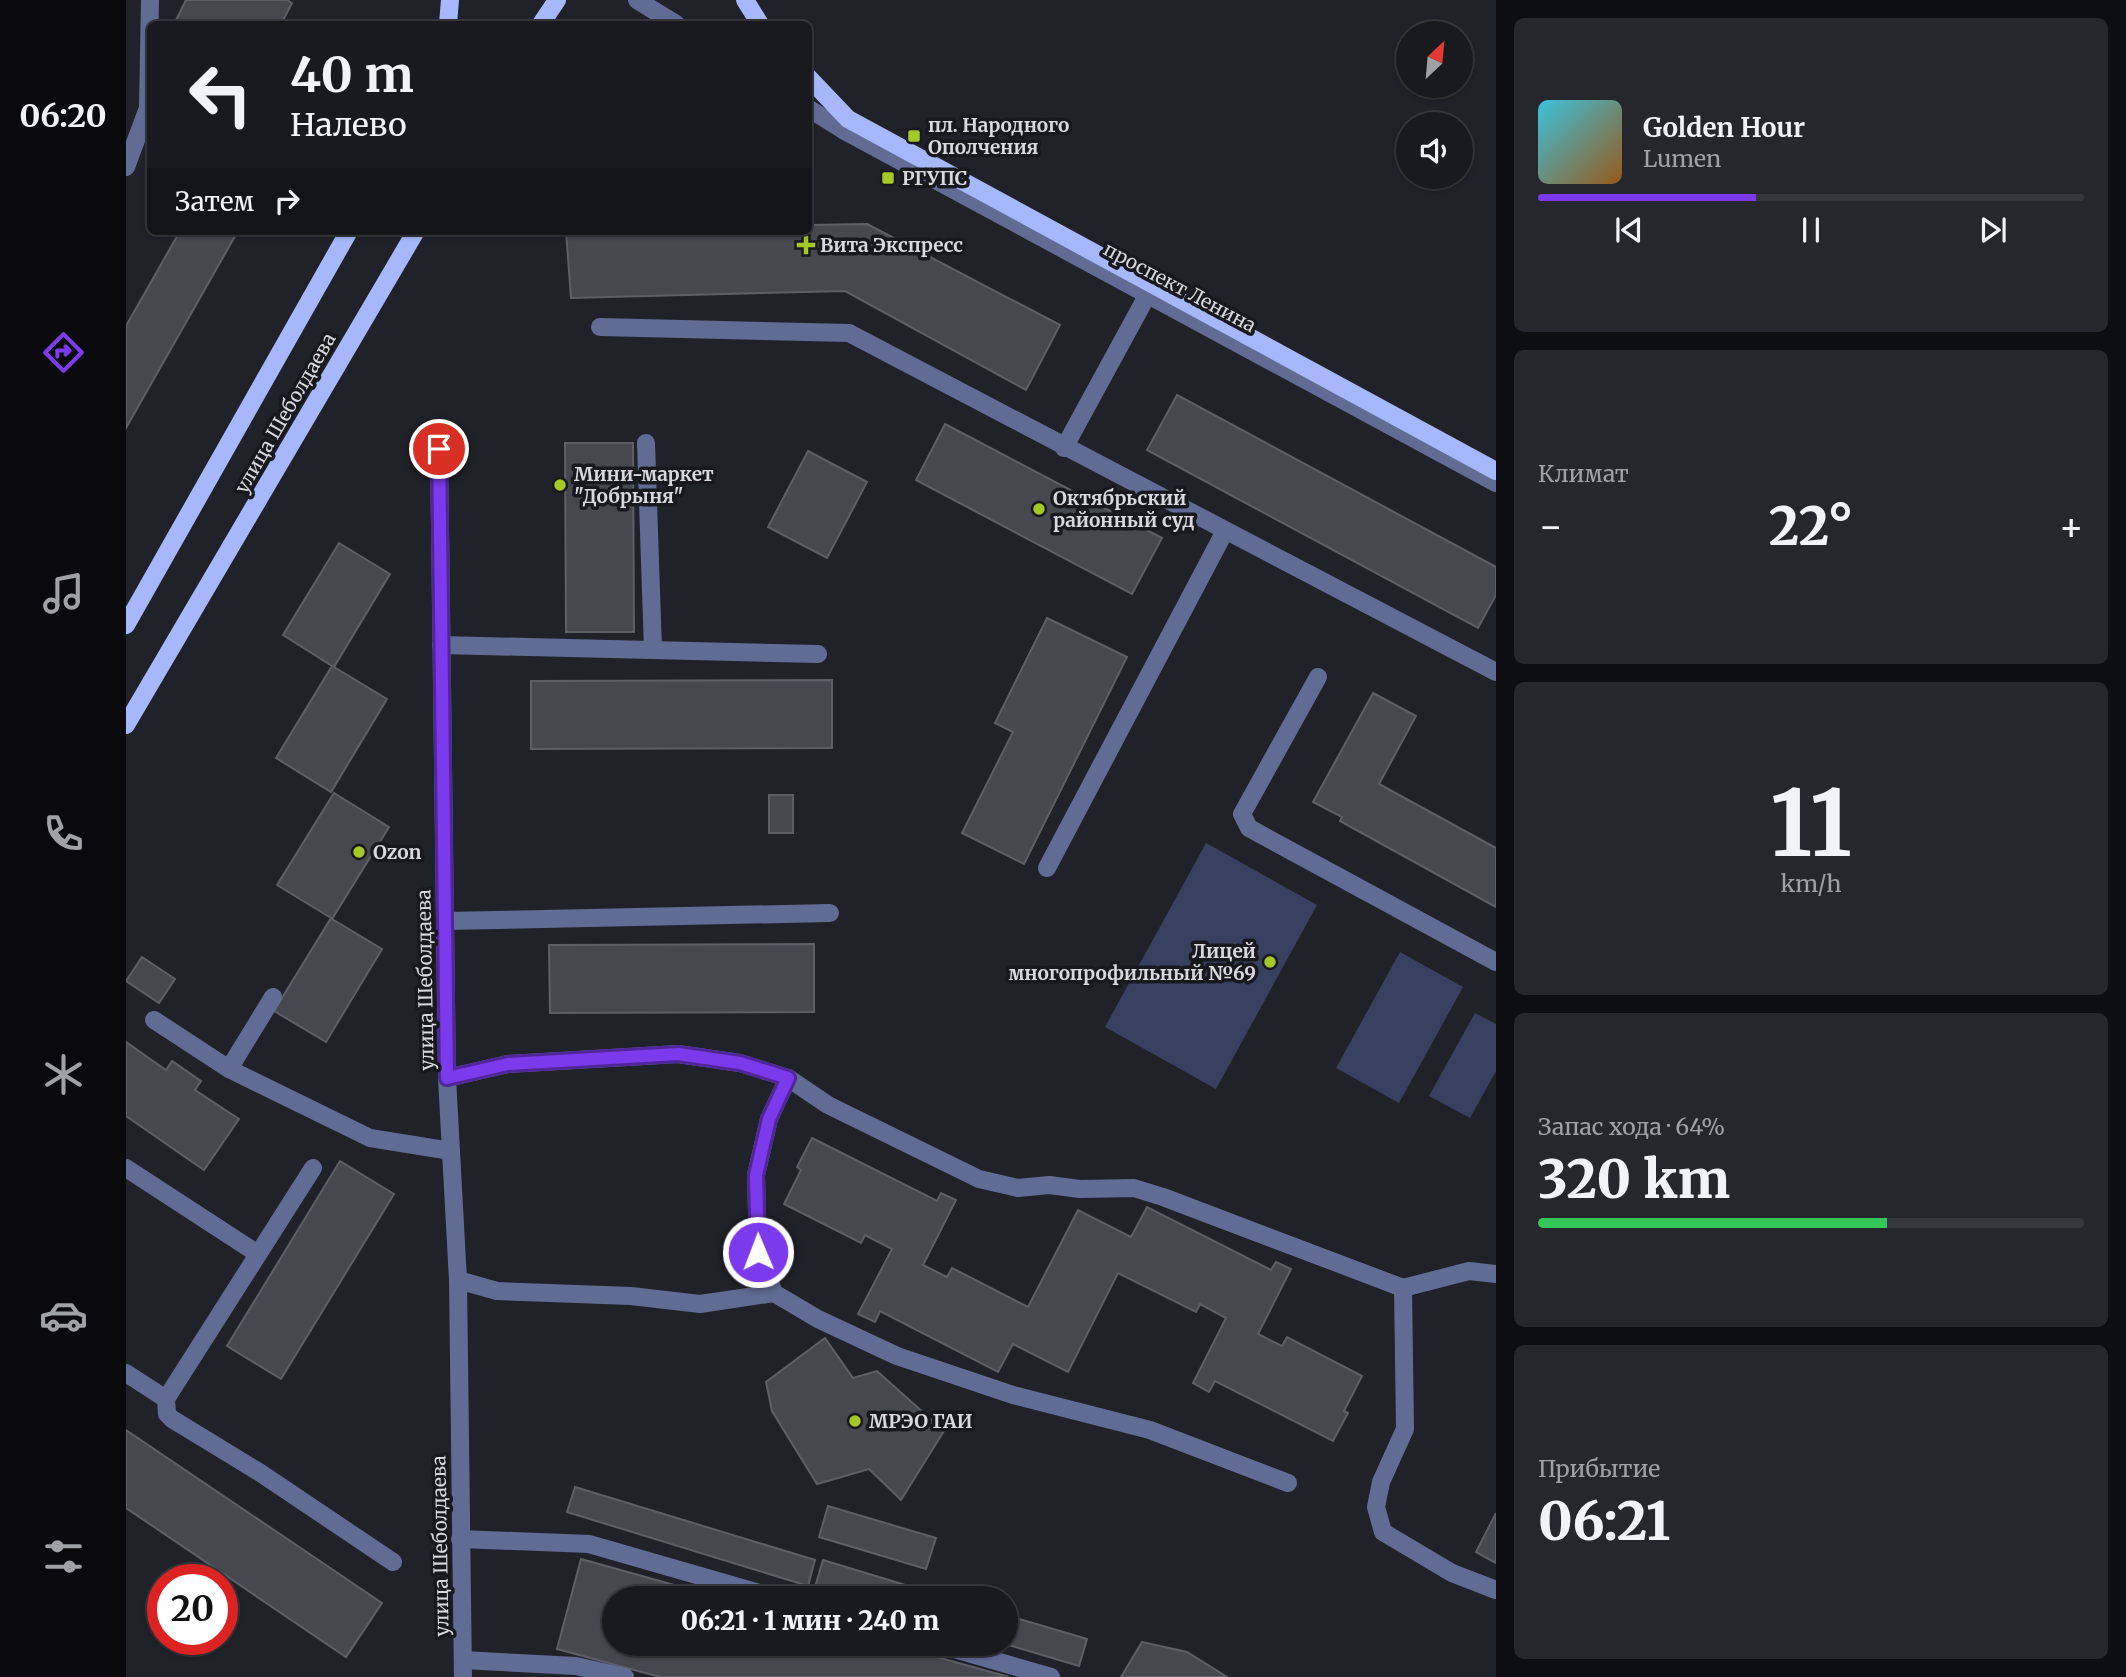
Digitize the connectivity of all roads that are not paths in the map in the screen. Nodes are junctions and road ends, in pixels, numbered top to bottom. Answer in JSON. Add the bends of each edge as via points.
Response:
{"nodes":[{"id":1,"x":150,"y":0,"type":"edge"},
{"id":2,"x":450,"y":0,"type":"edge"},
{"id":3,"x":557,"y":0,"type":"edge"},
{"id":4,"x":637,"y":0,"type":"edge"},
{"id":5,"x":744,"y":0,"type":"edge"},
{"id":6,"x":150,"y":21,"type":"edge"},
{"id":7,"x":449,"y":21,"type":"edge"},
{"id":8,"x":543,"y":21,"type":"edge"},
{"id":9,"x":671,"y":21,"type":"edge"},
{"id":10,"x":758,"y":21,"type":"edge"},
{"id":11,"x":812,"y":82,"type":"edge"},
{"id":12,"x":812,"y":110,"type":"edge"},
{"id":13,"x":147,"y":113,"type":"edge"},
{"id":14,"x":812,"y":121,"type":"edge"},
{"id":15,"x":846,"y":124,"type":"junction"},
{"id":16,"x":126,"y":166,"type":"edge"},
{"id":17,"x":347,"y":235,"type":"edge"},
{"id":18,"x":414,"y":235,"type":"edge"},
{"id":19,"x":1148,"y":294,"type":"junction"},
{"id":20,"x":600,"y":327,"type":"dead end"},
{"id":21,"x":646,"y":443,"type":"dead end"},
{"id":22,"x":1064,"y":448,"type":"junction"},
{"id":23,"x":439,"y":449,"type":"dead end"},
{"id":24,"x":1496,"y":471,"type":"edge"},
{"id":25,"x":1496,"y":483,"type":"edge"},
{"id":26,"x":1226,"y":531,"type":"junction"},
{"id":27,"x":126,"y":625,"type":"edge"},
{"id":28,"x":441,"y":645,"type":"junction"},
{"id":29,"x":653,"y":650,"type":"junction"},
{"id":30,"x":818,"y":654,"type":"dead end"},
{"id":31,"x":1496,"y":672,"type":"edge"},
{"id":32,"x":1318,"y":677,"type":"dead end"},
{"id":33,"x":126,"y":725,"type":"edge"},
{"id":34,"x":1047,"y":867,"type":"dead end"},
{"id":35,"x":830,"y":913,"type":"dead end"},
{"id":36,"x":445,"y":921,"type":"junction"},
{"id":37,"x":1496,"y":962,"type":"edge"},
{"id":38,"x":273,"y":997,"type":"dead end"},
{"id":39,"x":154,"y":1020,"type":"dead end"},
{"id":40,"x":229,"y":1069,"type":"junction"},
{"id":41,"x":447,"y":1078,"type":"junction"},
{"id":42,"x":788,"y":1078,"type":"junction"},
{"id":43,"x":451,"y":1151,"type":"junction"},
{"id":44,"x":126,"y":1168,"type":"edge"},
{"id":45,"x":313,"y":1168,"type":"dead end"},
{"id":46,"x":258,"y":1254,"type":"junction"},
{"id":47,"x":1496,"y":1274,"type":"edge"},
{"id":48,"x":458,"y":1280,"type":"junction"},
{"id":49,"x":1403,"y":1288,"type":"junction"},
{"id":50,"x":774,"y":1293,"type":"junction"},
{"id":51,"x":126,"y":1373,"type":"edge"},
{"id":52,"x":166,"y":1399,"type":"junction"},
{"id":53,"x":1288,"y":1483,"type":"dead end"},
{"id":54,"x":460,"y":1539,"type":"junction"},
{"id":55,"x":393,"y":1562,"type":"dead end"},
{"id":56,"x":735,"y":1586,"type":"edge"},
{"id":57,"x":1496,"y":1590,"type":"edge"},
{"id":58,"x":979,"y":1656,"type":"edge"},
{"id":59,"x":463,"y":1669,"type":"edge"},
{"id":60,"x":625,"y":1677,"type":"edge"},
{"id":61,"x":1051,"y":1677,"type":"edge"}],
"edges":[{"from":1,"to":6,"type":"street"},
{"from":2,"to":7,"type":"main road"},
{"from":3,"to":8,"type":"main road"},
{"from":4,"to":9,"type":"street"},
{"from":5,"to":10,"type":"main road"},
{"from":11,"to":15,"type":"main road"},
{"from":12,"to":15,"type":"street"},
{"from":13,"to":16,"type":"street"},
{"from":14,"to":15,"type":"street"},
{"from":15,"to":19,"type":"street","name":"проспект Ленина"},
{"from":15,"to":24,"type":"main road"},
{"from":17,"to":27,"type":"main road","name":"улица Шеболдаева"},
{"from":18,"to":33,"type":"main road","name":"улица Шеболдаева"},
{"from":19,"to":22,"type":"street"},
{"from":19,"to":25,"type":"street","name":"проспект Ленина"},
{"from":20,"to":22,"type":"street","via":[[849,333]]},
{"from":21,"to":29,"type":"street"},
{"from":22,"to":26,"type":"street"},
{"from":23,"to":28,"type":"street","name":"улица Шеболдаева"},
{"from":26,"to":31,"type":"street"},
{"from":26,"to":34,"type":"street"},
{"from":28,"to":29,"type":"street"},
{"from":28,"to":36,"type":"street","name":"улица Шеболдаева"},
{"from":29,"to":30,"type":"street"},
{"from":32,"to":37,"type":"street","via":[[1242,814],[1249,828]]},
{"from":35,"to":36,"type":"street"},
{"from":36,"to":41,"type":"street","name":"улица Шеболдаева"},
{"from":38,"to":40,"type":"street"},
{"from":39,"to":40,"type":"street"},
{"from":40,"to":43,"type":"street","via":[[370,1138]]},
{"from":41,"to":42,"type":"street","via":[[508,1064],[678,1054],[740,1063]]},
{"from":41,"to":43,"type":"street","name":"улица Шеболдаева"},
{"from":42,"to":49,"type":"street","via":[[828,1105],[979,1179],[1018,1188],[1134,1188]]},
{"from":42,"to":50,"type":"street","via":[[769,1119],[756,1175],[758,1252]]},
{"from":43,"to":48,"type":"street","name":"улица Шеболдаева"},
{"from":44,"to":46,"type":"street"},
{"from":45,"to":46,"type":"street"},
{"from":46,"to":52,"type":"street"},
{"from":47,"to":49,"type":"street","via":[[1469,1271]]},
{"from":48,"to":50,"type":"street","via":[[497,1291],[631,1296],[700,1304]]},
{"from":48,"to":54,"type":"street","name":"улица Шеболдаева"},
{"from":49,"to":57,"type":"street","via":[[1405,1429],[1381,1482],[1376,1507],[1383,1532],[1452,1573]]},
{"from":50,"to":53,"type":"street","via":[[897,1356],[1013,1395],[1150,1430]]},
{"from":51,"to":52,"type":"street"},
{"from":52,"to":55,"type":"street","via":[[172,1419]]},
{"from":54,"to":56,"type":"street","via":[[589,1544]]},
{"from":54,"to":59,"type":"street","name":"улица Шеболдаева"},
{"from":58,"to":61,"type":"street"},
{"from":59,"to":60,"type":"street","via":[[576,1666]]}]}
